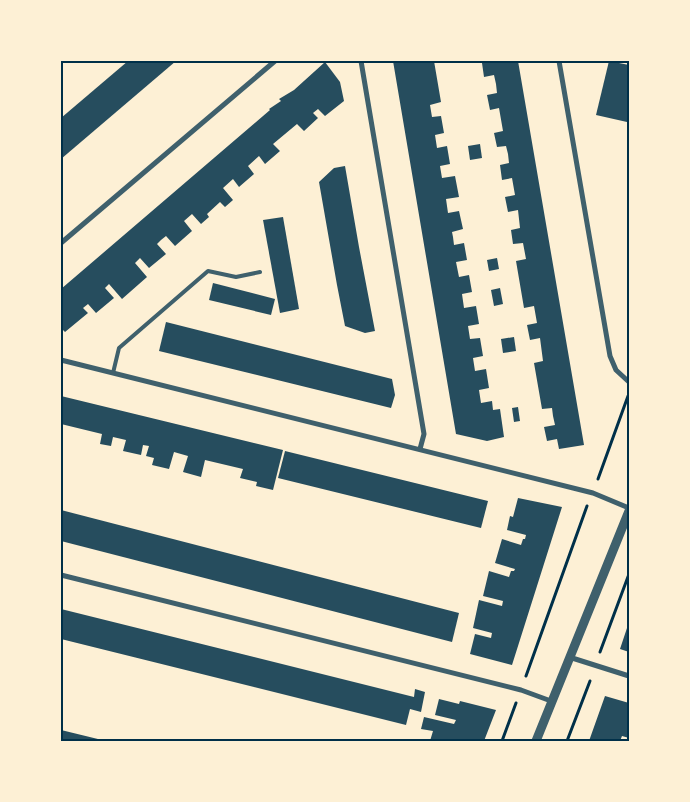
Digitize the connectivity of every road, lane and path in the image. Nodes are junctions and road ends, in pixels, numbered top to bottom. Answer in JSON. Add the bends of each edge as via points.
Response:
{"nodes":[{"id":1,"x":275,"y":61,"type":"edge"},
{"id":2,"x":361,"y":61,"type":"edge"},
{"id":3,"x":559,"y":61,"type":"edge"},
{"id":4,"x":61,"y":244,"type":"edge"},
{"id":5,"x":260,"y":272,"type":"dead end"},
{"id":6,"x":61,"y":360,"type":"edge"},
{"id":7,"x":113,"y":373,"type":"junction"},
{"id":8,"x":629,"y":382,"type":"edge"},
{"id":9,"x":629,"y":393,"type":"edge"},
{"id":10,"x":420,"y":449,"type":"junction"},
{"id":11,"x":593,"y":493,"type":"junction"},
{"id":12,"x":629,"y":509,"type":"edge"},
{"id":13,"x":629,"y":574,"type":"edge"},
{"id":14,"x":61,"y":575,"type":"edge"},
{"id":15,"x":600,"y":652,"type":"dead end"},
{"id":16,"x":569,"y":657,"type":"junction"},
{"id":17,"x":629,"y":676,"type":"edge"},
{"id":18,"x":590,"y":681,"type":"dead end"},
{"id":19,"x":521,"y":690,"type":"junction"},
{"id":20,"x":551,"y":701,"type":"junction"},
{"id":21,"x":502,"y":741,"type":"edge"},
{"id":22,"x":536,"y":741,"type":"edge"},
{"id":23,"x":567,"y":741,"type":"edge"}],
"edges":[{"from":1,"to":4,"type":"street"},
{"from":2,"to":10,"type":"street","via":[[424,434]]},
{"from":3,"to":8,"type":"street","via":[[610,356],[616,370]]},
{"from":5,"to":7,"type":"lane","via":[[236,277],[208,271],[119,348]]},
{"from":6,"to":7,"type":"street"},
{"from":7,"to":10,"type":"street"},
{"from":9,"to":11,"type":"path"},
{"from":10,"to":11,"type":"street"},
{"from":11,"to":12,"type":"street"},
{"from":11,"to":19,"type":"path"},
{"from":12,"to":16,"type":"street"},
{"from":13,"to":15,"type":"path"},
{"from":14,"to":19,"type":"street"},
{"from":16,"to":17,"type":"street"},
{"from":16,"to":20,"type":"street"},
{"from":18,"to":23,"type":"path"},
{"from":19,"to":20,"type":"street"},
{"from":19,"to":21,"type":"path"},
{"from":20,"to":22,"type":"street"}]}
